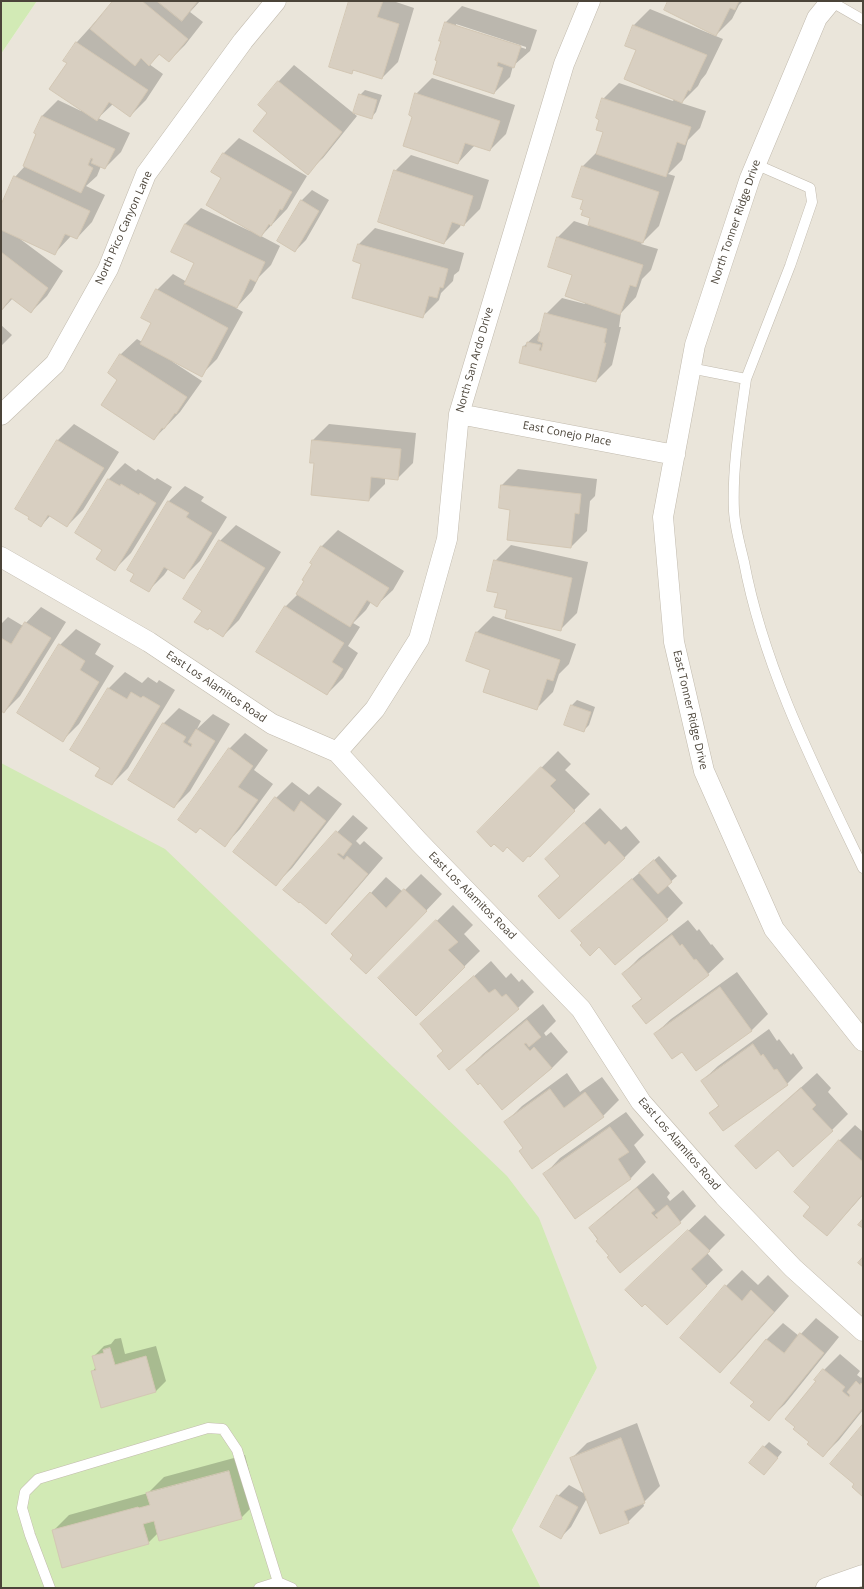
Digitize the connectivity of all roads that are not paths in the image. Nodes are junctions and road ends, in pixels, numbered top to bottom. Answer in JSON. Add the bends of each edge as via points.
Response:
{"nodes":[{"id":1,"x":276,"y":1,"type":"edge"},
{"id":2,"x":830,"y":1,"type":"edge"},
{"id":3,"x":587,"y":2,"type":"edge"},
{"id":4,"x":863,"y":20,"type":"edge"},
{"id":5,"x":755,"y":164,"type":"junction"},
{"id":6,"x":690,"y":368,"type":"junction"},
{"id":7,"x":746,"y":379,"type":"junction"},
{"id":8,"x":459,"y":414,"type":"junction"},
{"id":9,"x":1,"y":415,"type":"edge"},
{"id":10,"x":675,"y":455,"type":"junction"},
{"id":11,"x":1,"y":557,"type":"edge"},
{"id":12,"x":337,"y":752,"type":"junction"},
{"id":13,"x":863,"y":868,"type":"edge"},
{"id":14,"x":863,"y":1041,"type":"edge"},
{"id":15,"x":863,"y":1331,"type":"edge"},
{"id":16,"x":863,"y":1575,"type":"edge"},
{"id":17,"x":278,"y":1582,"type":"junction"},
{"id":18,"x":50,"y":1588,"type":"edge"},
{"id":19,"x":259,"y":1588,"type":"edge"},
{"id":20,"x":292,"y":1588,"type":"edge"},
{"id":21,"x":826,"y":1588,"type":"edge"}],
"edges":[{"from":1,"to":9,"type":"street","name":"North Pico Canyon Lane","via":[[242,41],[146,174],[108,269],[55,364]]},
{"from":2,"to":4,"type":"lane"},
{"from":2,"to":5,"type":"street","name":"North Tonner Ridge Drive","via":[[817,18]]},
{"from":3,"to":8,"type":"street","name":"North San Ardo Drive","via":[[564,64]]},
{"from":5,"to":6,"type":"street","name":"North Tonner Ridge Drive","via":[[695,345]]},
{"from":5,"to":7,"type":"lane","via":[[810,188],[812,202]]},
{"from":6,"to":7,"type":"lane"},
{"from":6,"to":10,"type":"street","name":"North Tonner Ridge Drive"},
{"from":7,"to":13,"type":"lane","via":[[737,444],[734,512],[750,594],[774,670],[815,769]]},
{"from":8,"to":10,"type":"street","name":"East Conejo Place"},
{"from":8,"to":12,"type":"street","name":"North San Ardo Drive","via":[[447,539],[419,639],[375,709]]},
{"from":10,"to":14,"type":"street","name":"East Tonner Ridge Drive","via":[[663,517],[674,642],[704,771],[774,929]]},
{"from":11,"to":12,"type":"street","name":"East Los Alamitos Road","via":[[149,642],[272,724]]},
{"from":12,"to":15,"type":"street","name":"East Los Alamitos Road","via":[[419,842],[581,1009],[642,1102],[724,1196],[793,1268]]},
{"from":16,"to":21,"type":"street"},
{"from":17,"to":18,"type":"lane","via":[[237,1450],[223,1429],[208,1428],[38,1479],[25,1492],[22,1508]]},
{"from":17,"to":19,"type":"lane"},
{"from":17,"to":20,"type":"lane"}]}
